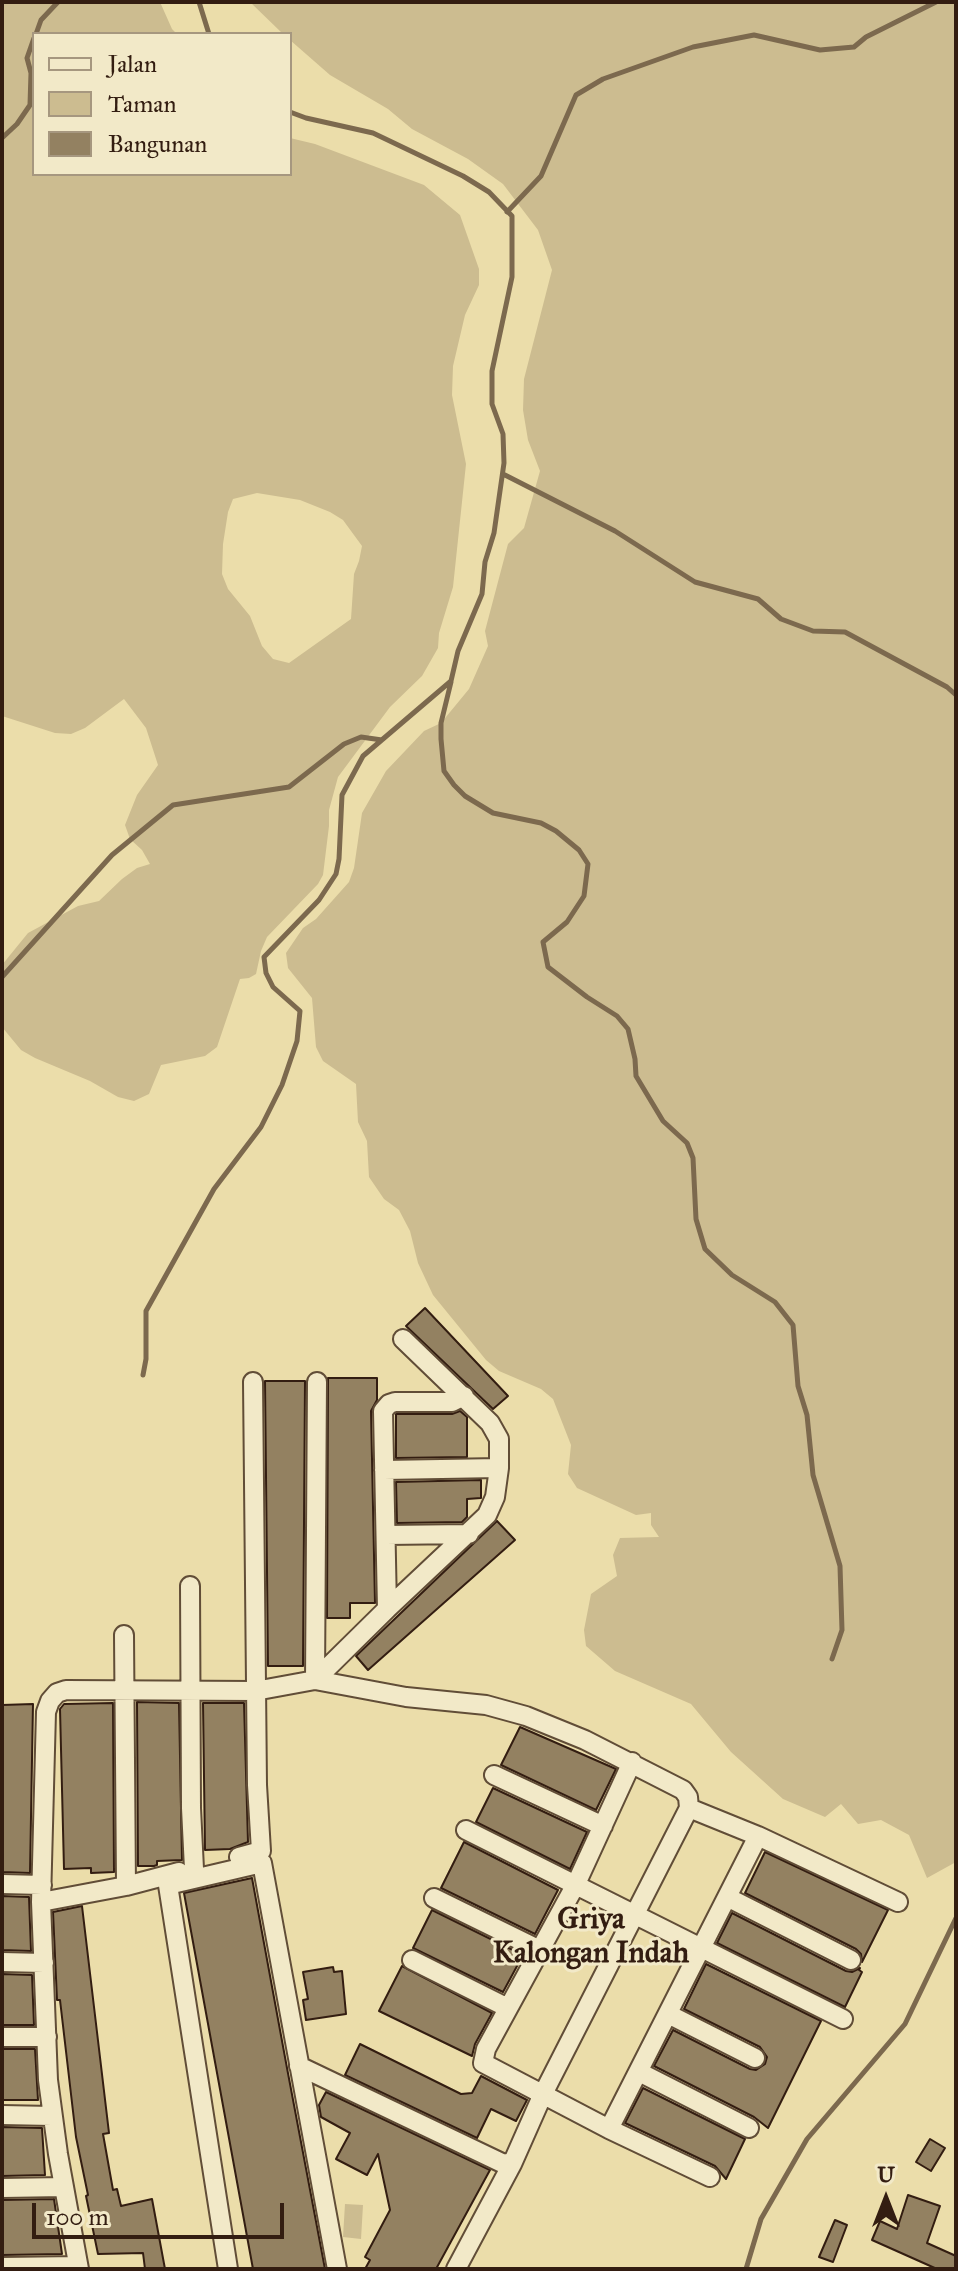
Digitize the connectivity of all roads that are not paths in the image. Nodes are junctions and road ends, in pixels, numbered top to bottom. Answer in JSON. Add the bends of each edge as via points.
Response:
{"nodes":[{"id":1,"x":403,"y":1339,"type":"dead end"},
{"id":2,"x":253,"y":1382,"type":"dead end"},
{"id":3,"x":317,"y":1382,"type":"dead end"},
{"id":4,"x":464,"y":1396,"type":"junction"},
{"id":5,"x":499,"y":1468,"type":"junction"},
{"id":6,"x":384,"y":1470,"type":"junction"},
{"id":7,"x":469,"y":1534,"type":"junction"},
{"id":8,"x":386,"y":1535,"type":"junction"},
{"id":9,"x":190,"y":1586,"type":"dead end"},
{"id":10,"x":387,"y":1609,"type":"junction"},
{"id":11,"x":124,"y":1635,"type":"dead end"},
{"id":12,"x":315,"y":1680,"type":"junction"},
{"id":13,"x":255,"y":1691,"type":"junction"},
{"id":14,"x":125,"y":1692,"type":"junction"},
{"id":15,"x":190,"y":1692,"type":"junction"},
{"id":16,"x":632,"y":1762,"type":"junction"},
{"id":17,"x":494,"y":1775,"type":"dead end"},
{"id":18,"x":689,"y":1808,"type":"junction"},
{"id":19,"x":603,"y":1826,"type":"junction"},
{"id":20,"x":466,"y":1830,"type":"dead end"},
{"id":21,"x":758,"y":1836,"type":"junction"},
{"id":22,"x":194,"y":1869,"type":"junction"},
{"id":23,"x":2,"y":1884,"type":"edge"},
{"id":24,"x":576,"y":1884,"type":"junction"},
{"id":25,"x":126,"y":1886,"type":"junction"},
{"id":26,"x":41,"y":1894,"type":"junction"},
{"id":27,"x":727,"y":1897,"type":"junction"},
{"id":28,"x":434,"y":1898,"type":"dead end"},
{"id":29,"x":898,"y":1902,"type":"dead end"},
{"id":30,"x":636,"y":1915,"type":"junction"},
{"id":31,"x":701,"y":1947,"type":"junction"},
{"id":32,"x":540,"y":1950,"type":"junction"},
{"id":33,"x":412,"y":1960,"type":"dead end"},
{"id":34,"x":851,"y":1960,"type":"dead end"},
{"id":35,"x":2,"y":1962,"type":"edge"},
{"id":36,"x":44,"y":1963,"type":"junction"},
{"id":37,"x":508,"y":2008,"type":"junction"},
{"id":38,"x":668,"y":2014,"type":"junction"},
{"id":39,"x":843,"y":2019,"type":"dead end"},
{"id":40,"x":2,"y":2037,"type":"edge"},
{"id":41,"x":47,"y":2037,"type":"junction"},
{"id":42,"x":755,"y":2058,"type":"dead end"},
{"id":43,"x":299,"y":2066,"type":"junction"},
{"id":44,"x":639,"y":2072,"type":"junction"},
{"id":45,"x":543,"y":2094,"type":"junction"},
{"id":46,"x":2,"y":2115,"type":"edge"},
{"id":47,"x":52,"y":2116,"type":"junction"},
{"id":48,"x":749,"y":2128,"type":"dead end"},
{"id":49,"x":609,"y":2129,"type":"junction"},
{"id":50,"x":512,"y":2164,"type":"junction"},
{"id":51,"x":710,"y":2177,"type":"dead end"},
{"id":52,"x":64,"y":2187,"type":"junction"},
{"id":53,"x":2,"y":2188,"type":"edge"},
{"id":54,"x":2,"y":2267,"type":"edge"},
{"id":55,"x":78,"y":2268,"type":"edge"},
{"id":56,"x":228,"y":2269,"type":"edge"},
{"id":57,"x":337,"y":2269,"type":"edge"},
{"id":58,"x":456,"y":2269,"type":"edge"}],
"edges":[{"from":1,"to":4,"type":"street"},
{"from":2,"to":13,"type":"street"},
{"from":3,"to":12,"type":"street"},
{"from":4,"to":5,"type":"street","via":[[496,1432]]},
{"from":4,"to":6,"type":"street","via":[[452,1402],[395,1402],[386,1407]]},
{"from":5,"to":6,"type":"street"},
{"from":5,"to":7,"type":"street","via":[[491,1508]]},
{"from":6,"to":8,"type":"street"},
{"from":7,"to":8,"type":"street"},
{"from":7,"to":10,"type":"street"},
{"from":8,"to":10,"type":"street"},
{"from":9,"to":15,"type":"street"},
{"from":10,"to":12,"type":"street"},
{"from":11,"to":14,"type":"street"},
{"from":12,"to":13,"type":"street"},
{"from":12,"to":16,"type":"street","via":[[499,1709]]},
{"from":13,"to":15,"type":"street"},
{"from":13,"to":22,"type":"street","via":[[261,1851]]},
{"from":14,"to":15,"type":"street"},
{"from":14,"to":25,"type":"street"},
{"from":14,"to":26,"type":"street","via":[[66,1690],[50,1701]]},
{"from":15,"to":22,"type":"street"},
{"from":16,"to":18,"type":"street","via":[[683,1790]]},
{"from":16,"to":19,"type":"street"},
{"from":17,"to":19,"type":"street"},
{"from":18,"to":21,"type":"street"},
{"from":18,"to":30,"type":"street"},
{"from":19,"to":24,"type":"street"},
{"from":20,"to":24,"type":"street"},
{"from":21,"to":27,"type":"street"},
{"from":21,"to":29,"type":"street"},
{"from":22,"to":25,"type":"street"},
{"from":23,"to":26,"type":"street"},
{"from":24,"to":30,"type":"street"},
{"from":24,"to":32,"type":"street"},
{"from":25,"to":26,"type":"street"},
{"from":26,"to":36,"type":"street"},
{"from":27,"to":31,"type":"street"},
{"from":27,"to":34,"type":"street"},
{"from":28,"to":32,"type":"street"},
{"from":30,"to":31,"type":"street"},
{"from":30,"to":45,"type":"street"},
{"from":31,"to":38,"type":"street"},
{"from":31,"to":39,"type":"street"},
{"from":32,"to":37,"type":"street"},
{"from":33,"to":37,"type":"street"},
{"from":35,"to":36,"type":"street"},
{"from":36,"to":41,"type":"street"},
{"from":37,"to":45,"type":"street","via":[[483,2063]]},
{"from":38,"to":42,"type":"street"},
{"from":38,"to":44,"type":"street"},
{"from":40,"to":41,"type":"street"},
{"from":41,"to":47,"type":"street"},
{"from":43,"to":50,"type":"street"},
{"from":43,"to":56,"type":"street","via":[[262,1863],[168,1885]]},
{"from":43,"to":57,"type":"street"},
{"from":44,"to":48,"type":"street"},
{"from":44,"to":49,"type":"street"},
{"from":45,"to":49,"type":"street"},
{"from":45,"to":50,"type":"street"},
{"from":46,"to":47,"type":"street"},
{"from":47,"to":52,"type":"street"},
{"from":49,"to":51,"type":"street"},
{"from":50,"to":58,"type":"street"},
{"from":52,"to":53,"type":"street"},
{"from":52,"to":55,"type":"street"},
{"from":54,"to":55,"type":"street"}]}
